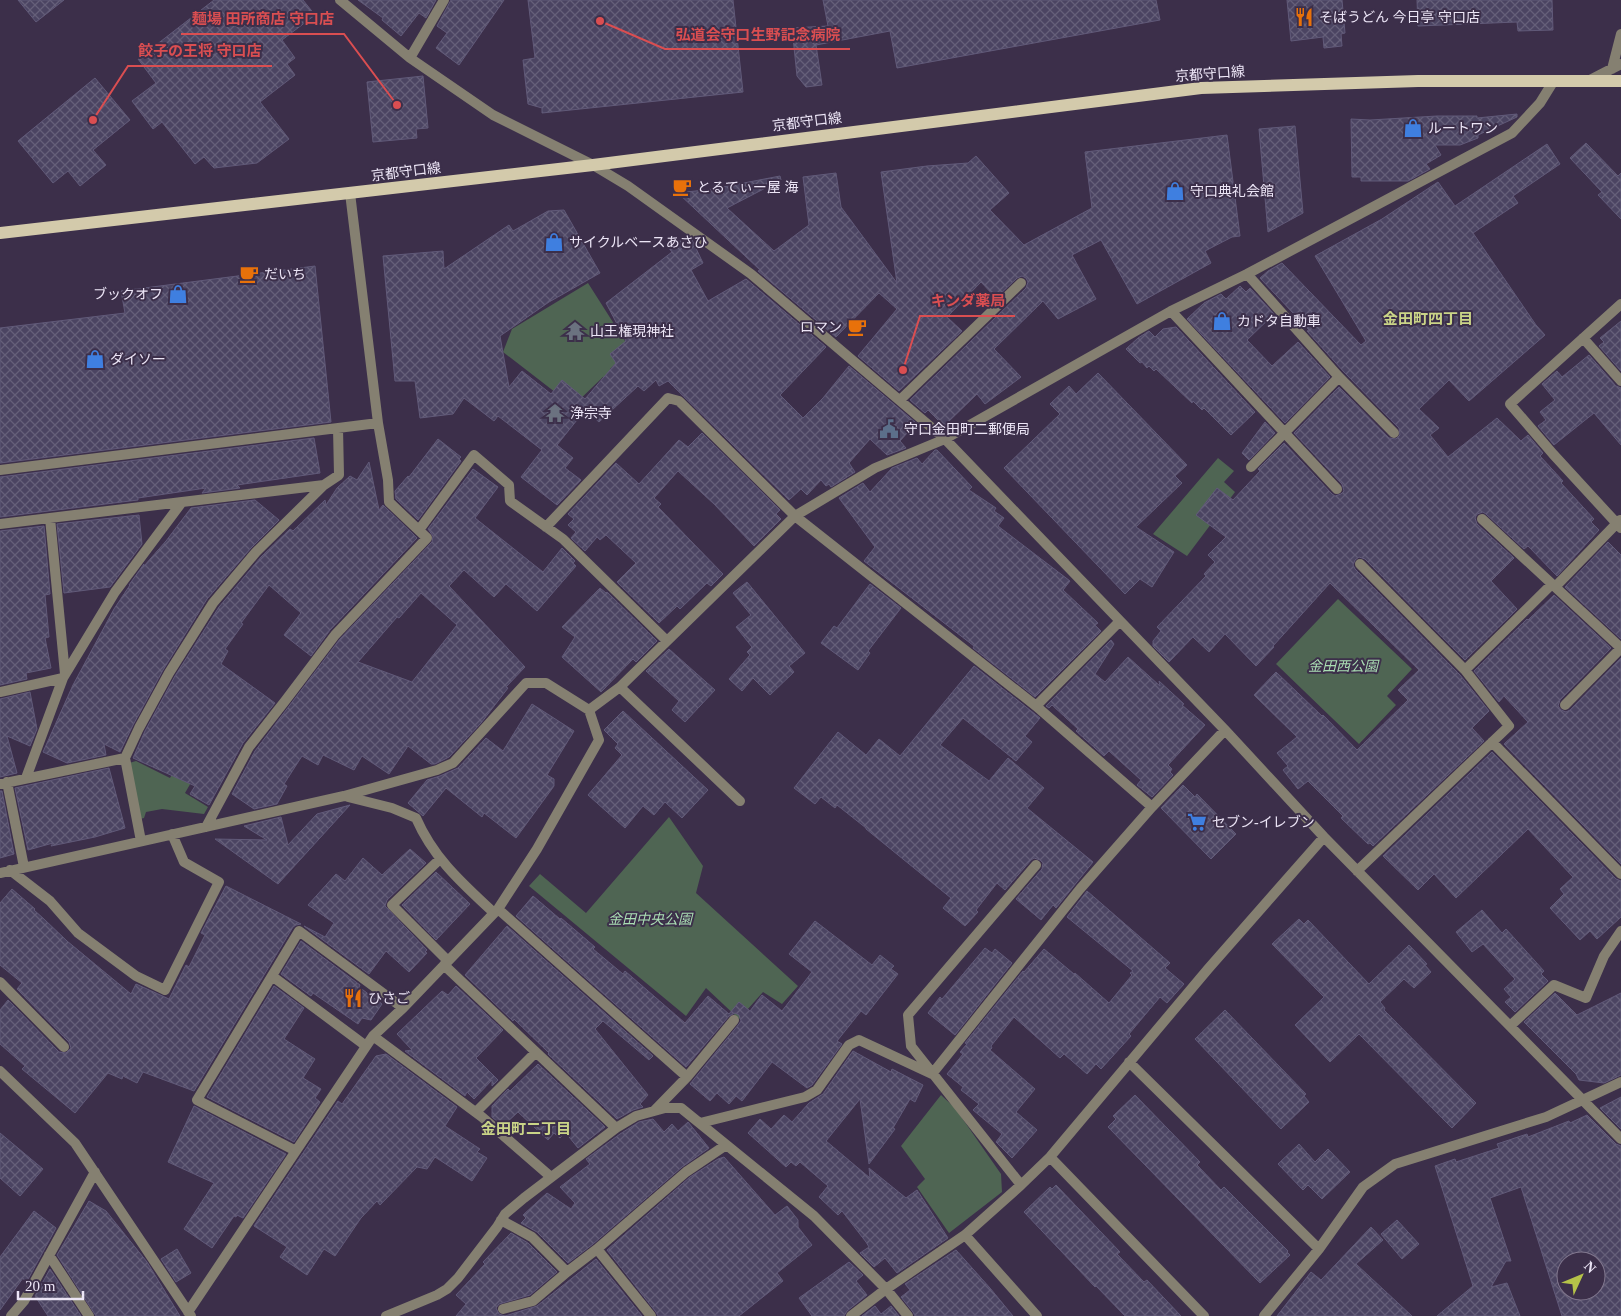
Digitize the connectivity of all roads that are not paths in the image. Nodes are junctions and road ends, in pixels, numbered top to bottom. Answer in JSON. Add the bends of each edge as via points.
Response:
{"nodes":[{"id":1,"x":340,"y":0,"type":"edge"},
{"id":2,"x":444,"y":0,"type":"edge"},
{"id":3,"x":1621,"y":34,"type":"edge"},
{"id":4,"x":410,"y":58,"type":"junction"},
{"id":5,"x":1616,"y":66,"type":"edge"},
{"id":6,"x":1590,"y":80,"type":"junction"},
{"id":7,"x":1621,"y":81,"type":"edge"},
{"id":8,"x":1553,"y":82,"type":"junction"},
{"id":9,"x":593,"y":165,"type":"junction"},
{"id":10,"x":350,"y":193,"type":"junction"},
{"id":11,"x":0,"y":233,"type":"edge"},
{"id":12,"x":1246,"y":274,"type":"junction"},
{"id":13,"x":1022,"y":283,"type":"dead end"},
{"id":14,"x":1621,"y":304,"type":"edge"},
{"id":15,"x":1171,"y":311,"type":"junction"},
{"id":16,"x":1583,"y":338,"type":"junction"},
{"id":17,"x":1340,"y":378,"type":"junction"},
{"id":18,"x":1621,"y":381,"type":"edge"},
{"id":19,"x":900,"y":400,"type":"junction"},
{"id":20,"x":378,"y":423,"type":"junction"},
{"id":21,"x":338,"y":428,"type":"junction"},
{"id":22,"x":1285,"y":432,"type":"junction"},
{"id":23,"x":1394,"y":433,"type":"dead end"},
{"id":24,"x":945,"y":439,"type":"junction"},
{"id":25,"x":1252,"y":467,"type":"dead end"},
{"id":26,"x":0,"y":470,"type":"edge"},
{"id":27,"x":324,"y":485,"type":"junction"},
{"id":28,"x":1337,"y":488,"type":"dead end"},
{"id":29,"x":182,"y":502,"type":"junction"},
{"id":30,"x":795,"y":516,"type":"junction"},
{"id":31,"x":50,"y":518,"type":"junction"},
{"id":32,"x":1482,"y":519,"type":"dead end"},
{"id":33,"x":0,"y":524,"type":"edge"},
{"id":34,"x":1620,"y":524,"type":"edge"},
{"id":35,"x":546,"y":527,"type":"junction"},
{"id":36,"x":419,"y":530,"type":"junction"},
{"id":37,"x":1360,"y":564,"type":"dead end"},
{"id":38,"x":1554,"y":585,"type":"junction"},
{"id":39,"x":1120,"y":621,"type":"junction"},
{"id":40,"x":667,"y":641,"type":"junction"},
{"id":41,"x":1621,"y":648,"type":"edge"},
{"id":42,"x":1465,"y":670,"type":"junction"},
{"id":43,"x":64,"y":676,"type":"junction"},
{"id":44,"x":620,"y":687,"type":"junction"},
{"id":45,"x":0,"y":692,"type":"edge"},
{"id":46,"x":1565,"y":705,"type":"dead end"},
{"id":47,"x":1036,"y":706,"type":"junction"},
{"id":48,"x":589,"y":710,"type":"junction"},
{"id":49,"x":1225,"y":730,"type":"junction"},
{"id":50,"x":1492,"y":742,"type":"junction"},
{"id":51,"x":125,"y":758,"type":"junction"},
{"id":52,"x":26,"y":778,"type":"junction"},
{"id":53,"x":4,"y":783,"type":"edge"},
{"id":54,"x":344,"y":796,"type":"junction"},
{"id":55,"x":740,"y":801,"type":"dead end"},
{"id":56,"x":1152,"y":807,"type":"junction"},
{"id":57,"x":206,"y":827,"type":"junction"},
{"id":58,"x":172,"y":834,"type":"junction"},
{"id":59,"x":1324,"y":837,"type":"junction"},
{"id":60,"x":141,"y":841,"type":"junction"},
{"id":61,"x":440,"y":860,"type":"junction"},
{"id":62,"x":1036,"y":866,"type":"dead end"},
{"id":63,"x":24,"y":867,"type":"junction"},
{"id":64,"x":1357,"y":871,"type":"junction"},
{"id":65,"x":5,"y":872,"type":"edge"},
{"id":66,"x":1621,"y":874,"type":"edge"},
{"id":67,"x":496,"y":911,"type":"junction"},
{"id":68,"x":1621,"y":931,"type":"edge"},
{"id":69,"x":446,"y":963,"type":"junction"},
{"id":70,"x":272,"y":976,"type":"junction"},
{"id":71,"x":0,"y":982,"type":"edge"},
{"id":72,"x":403,"y":1008,"type":"junction"},
{"id":73,"x":734,"y":1020,"type":"dead end"},
{"id":74,"x":1510,"y":1026,"type":"junction"},
{"id":75,"x":373,"y":1036,"type":"junction"},
{"id":76,"x":366,"y":1046,"type":"junction"},
{"id":77,"x":64,"y":1047,"type":"dead end"},
{"id":78,"x":536,"y":1052,"type":"junction"},
{"id":79,"x":1130,"y":1062,"type":"junction"},
{"id":80,"x":0,"y":1071,"type":"edge"},
{"id":81,"x":932,"y":1074,"type":"junction"},
{"id":82,"x":687,"y":1077,"type":"junction"},
{"id":83,"x":1621,"y":1082,"type":"edge"},
{"id":84,"x":1583,"y":1100,"type":"junction"},
{"id":85,"x":654,"y":1111,"type":"junction"},
{"id":86,"x":476,"y":1112,"type":"junction"},
{"id":87,"x":700,"y":1123,"type":"junction"},
{"id":88,"x":616,"y":1128,"type":"junction"},
{"id":89,"x":1621,"y":1140,"type":"edge"},
{"id":90,"x":726,"y":1145,"type":"junction"},
{"id":91,"x":296,"y":1151,"type":"junction"},
{"id":92,"x":1050,"y":1157,"type":"junction"},
{"id":93,"x":94,"y":1172,"type":"junction"},
{"id":94,"x":551,"y":1177,"type":"junction"},
{"id":95,"x":1021,"y":1185,"type":"junction"},
{"id":96,"x":501,"y":1220,"type":"junction"},
{"id":97,"x":965,"y":1235,"type":"junction"},
{"id":98,"x":597,"y":1249,"type":"junction"},
{"id":99,"x":1319,"y":1249,"type":"junction"},
{"id":100,"x":49,"y":1255,"type":"junction"},
{"id":101,"x":567,"y":1272,"type":"junction"},
{"id":102,"x":886,"y":1289,"type":"junction"},
{"id":103,"x":503,"y":1309,"type":"dead end"},
{"id":104,"x":189,"y":1314,"type":"edge"},
{"id":105,"x":11,"y":1316,"type":"edge"},
{"id":106,"x":89,"y":1316,"type":"edge"},
{"id":107,"x":386,"y":1316,"type":"edge"},
{"id":108,"x":651,"y":1316,"type":"edge"},
{"id":109,"x":851,"y":1316,"type":"edge"},
{"id":110,"x":908,"y":1316,"type":"edge"},
{"id":111,"x":1037,"y":1316,"type":"edge"},
{"id":112,"x":1204,"y":1316,"type":"edge"},
{"id":113,"x":1264,"y":1316,"type":"edge"}],
"edges":[{"from":1,"to":4,"type":"street"},
{"from":2,"to":4,"type":"street"},
{"from":3,"to":5,"type":"street"},
{"from":4,"to":9,"type":"street","via":[[493,115]]},
{"from":5,"to":6,"type":"street"},
{"from":6,"to":7,"type":"main road","name":"京都守口線"},
{"from":6,"to":8,"type":"main road","name":"京都守口線"},
{"from":8,"to":9,"type":"main road","name":"京都守口線","via":[[1418,81],[1201,88]]},
{"from":8,"to":12,"type":"street","via":[[1540,103],[1512,133]]},
{"from":9,"to":10,"type":"main road","name":"京都守口線"},
{"from":9,"to":19,"type":"street","via":[[628,186],[751,274]]},
{"from":10,"to":11,"type":"main road","name":"京都守口線"},
{"from":10,"to":20,"type":"street"},
{"from":12,"to":15,"type":"street"},
{"from":12,"to":17,"type":"street"},
{"from":13,"to":19,"type":"street"},
{"from":14,"to":16,"type":"street"},
{"from":15,"to":22,"type":"street"},
{"from":15,"to":24,"type":"street"},
{"from":16,"to":18,"type":"street"},
{"from":16,"to":34,"type":"street","via":[[1510,404]]},
{"from":17,"to":22,"type":"street"},
{"from":17,"to":23,"type":"street"},
{"from":19,"to":24,"type":"street"},
{"from":20,"to":21,"type":"street"},
{"from":20,"to":36,"type":"street","via":[[389,502]]},
{"from":21,"to":26,"type":"street"},
{"from":21,"to":27,"type":"street","via":[[339,475]]},
{"from":22,"to":25,"type":"street"},
{"from":22,"to":28,"type":"street"},
{"from":24,"to":30,"type":"street","via":[[875,468]]},
{"from":24,"to":39,"type":"street"},
{"from":27,"to":29,"type":"street"},
{"from":27,"to":51,"type":"street","via":[[256,552],[213,603],[169,673]]},
{"from":29,"to":31,"type":"street"},
{"from":29,"to":43,"type":"street","via":[[115,592]]},
{"from":30,"to":35,"type":"street","via":[[679,400],[668,398]]},
{"from":30,"to":40,"type":"street"},
{"from":30,"to":47,"type":"street"},
{"from":31,"to":33,"type":"street"},
{"from":31,"to":43,"type":"street"},
{"from":32,"to":38,"type":"street"},
{"from":34,"to":38,"type":"street"},
{"from":35,"to":36,"type":"street","via":[[510,501],[508,485],[474,455]]},
{"from":35,"to":40,"type":"street","via":[[563,539]]},
{"from":36,"to":57,"type":"street","via":[[427,538],[335,635],[249,747]]},
{"from":37,"to":42,"type":"street"},
{"from":38,"to":41,"type":"street"},
{"from":38,"to":42,"type":"street"},
{"from":39,"to":47,"type":"street"},
{"from":39,"to":49,"type":"street"},
{"from":40,"to":44,"type":"street"},
{"from":41,"to":46,"type":"street"},
{"from":42,"to":50,"type":"street","via":[[1509,726]]},
{"from":43,"to":45,"type":"street"},
{"from":43,"to":52,"type":"street"},
{"from":44,"to":48,"type":"street"},
{"from":44,"to":55,"type":"street"},
{"from":47,"to":56,"type":"street"},
{"from":48,"to":54,"type":"street","via":[[546,684],[526,683],[454,763]]},
{"from":48,"to":67,"type":"street","via":[[599,740],[537,849]]},
{"from":49,"to":56,"type":"street"},
{"from":49,"to":59,"type":"street"},
{"from":50,"to":64,"type":"street"},
{"from":50,"to":66,"type":"street"},
{"from":51,"to":52,"type":"street"},
{"from":51,"to":60,"type":"street"},
{"from":52,"to":53,"type":"street"},
{"from":53,"to":63,"type":"street"},
{"from":54,"to":57,"type":"street"},
{"from":54,"to":61,"type":"street","via":[[366,800],[416,818]]},
{"from":56,"to":81,"type":"street","via":[[1080,889]]},
{"from":57,"to":58,"type":"street"},
{"from":58,"to":60,"type":"street"},
{"from":58,"to":65,"type":"street","via":[[184,862],[219,882],[165,990],[136,976],[78,933],[50,901]]},
{"from":59,"to":64,"type":"street"},
{"from":59,"to":79,"type":"street"},
{"from":60,"to":63,"type":"street"},
{"from":61,"to":67,"type":"street"},
{"from":61,"to":69,"type":"street","via":[[392,905]]},
{"from":62,"to":81,"type":"street","via":[[908,1015],[911,1046]]},
{"from":63,"to":65,"type":"street"},
{"from":64,"to":74,"type":"street"},
{"from":67,"to":69,"type":"street"},
{"from":67,"to":82,"type":"street"},
{"from":68,"to":74,"type":"street","via":[[1604,956],[1586,998],[1554,985]]},
{"from":69,"to":72,"type":"street"},
{"from":69,"to":78,"type":"street"},
{"from":70,"to":72,"type":"street","via":[[299,931]]},
{"from":70,"to":76,"type":"street"},
{"from":70,"to":91,"type":"street","via":[[197,1100]]},
{"from":71,"to":77,"type":"street"},
{"from":72,"to":75,"type":"street"},
{"from":73,"to":82,"type":"street"},
{"from":74,"to":84,"type":"street"},
{"from":75,"to":76,"type":"street"},
{"from":75,"to":86,"type":"street"},
{"from":76,"to":91,"type":"street"},
{"from":78,"to":86,"type":"street"},
{"from":78,"to":88,"type":"street"},
{"from":79,"to":92,"type":"street"},
{"from":79,"to":99,"type":"street"},
{"from":80,"to":93,"type":"street","via":[[75,1143]]},
{"from":81,"to":87,"type":"street","via":[[858,1040],[849,1045],[818,1090],[805,1097]]},
{"from":81,"to":95,"type":"street"},
{"from":82,"to":85,"type":"street"},
{"from":83,"to":84,"type":"street"},
{"from":84,"to":89,"type":"street"},
{"from":84,"to":99,"type":"street","via":[[1546,1116],[1395,1164],[1363,1187]]},
{"from":85,"to":87,"type":"street","via":[[681,1108]]},
{"from":85,"to":88,"type":"street","via":[[636,1116]]},
{"from":86,"to":94,"type":"street"},
{"from":87,"to":90,"type":"street"},
{"from":88,"to":94,"type":"street"},
{"from":90,"to":98,"type":"street","via":[[686,1172]]},
{"from":90,"to":102,"type":"street","via":[[814,1216]]},
{"from":91,"to":104,"type":"street"},
{"from":92,"to":95,"type":"street"},
{"from":92,"to":112,"type":"street"},
{"from":93,"to":100,"type":"street"},
{"from":93,"to":104,"type":"street"},
{"from":94,"to":96,"type":"street"},
{"from":95,"to":97,"type":"street"},
{"from":96,"to":101,"type":"street","via":[[532,1237]]},
{"from":96,"to":107,"type":"street","via":[[458,1278],[446,1289]]},
{"from":97,"to":102,"type":"street"},
{"from":97,"to":111,"type":"street"},
{"from":98,"to":101,"type":"street"},
{"from":98,"to":108,"type":"street"},
{"from":99,"to":113,"type":"street"},
{"from":100,"to":105,"type":"street","via":[[24,1301]]},
{"from":100,"to":106,"type":"street"},
{"from":101,"to":103,"type":"street","via":[[533,1301]]},
{"from":102,"to":109,"type":"street"},
{"from":102,"to":110,"type":"street"}]}
